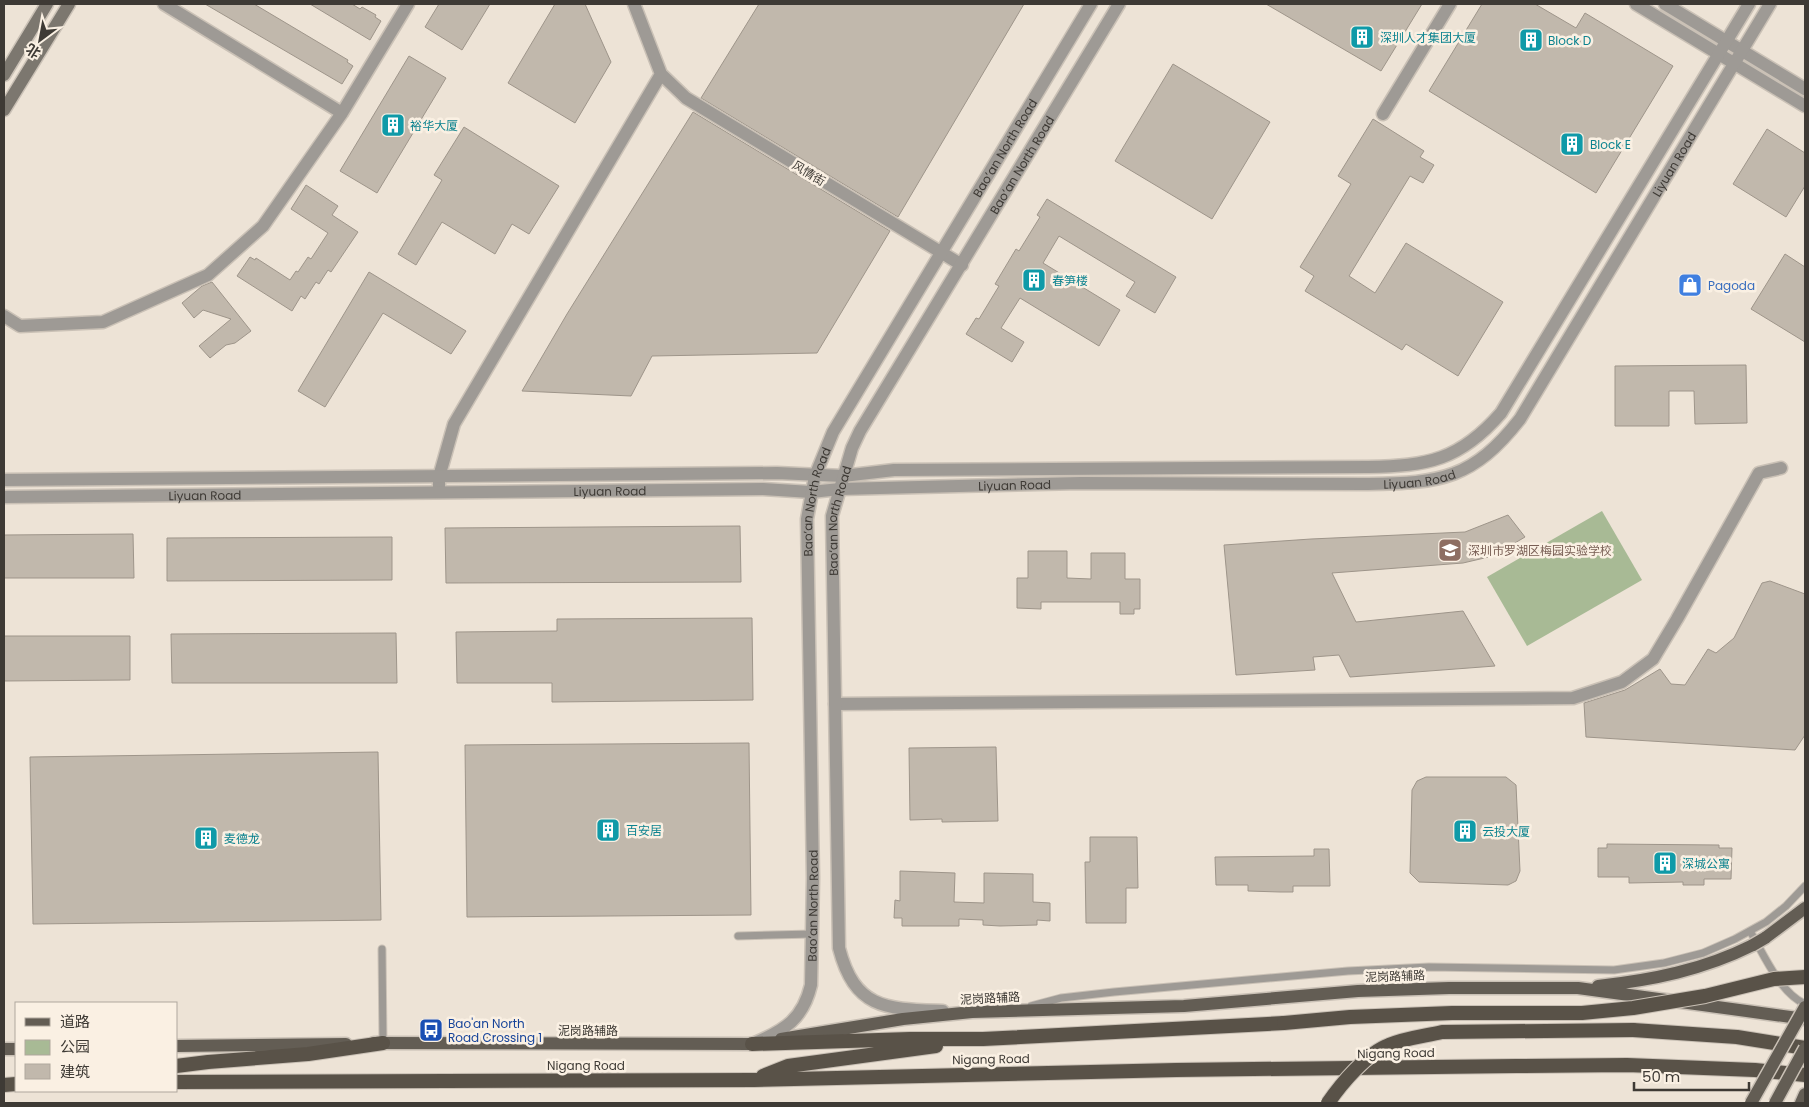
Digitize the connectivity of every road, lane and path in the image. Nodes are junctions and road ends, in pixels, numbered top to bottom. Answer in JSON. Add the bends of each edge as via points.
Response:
{"nodes":[{"id":1,"x":47,"y":4,"type":"edge"},
{"id":2,"x":69,"y":4,"type":"edge"},
{"id":3,"x":164,"y":4,"type":"edge"},
{"id":4,"x":408,"y":4,"type":"edge"},
{"id":5,"x":634,"y":4,"type":"edge"},
{"id":6,"x":1091,"y":4,"type":"edge"},
{"id":7,"x":1119,"y":4,"type":"edge"},
{"id":8,"x":1450,"y":4,"type":"edge"},
{"id":9,"x":1636,"y":4,"type":"edge"},
{"id":10,"x":1665,"y":4,"type":"edge"},
{"id":11,"x":1749,"y":4,"type":"edge"},
{"id":12,"x":1770,"y":4,"type":"edge"},
{"id":13,"x":1727,"y":41,"type":"junction"},
{"id":14,"x":1742,"y":50,"type":"junction"},
{"id":15,"x":1719,"y":54,"type":"junction"},
{"id":16,"x":1734,"y":63,"type":"junction"},
{"id":17,"x":662,"y":74,"type":"junction"},
{"id":18,"x":4,"y":75,"type":"edge"},
{"id":19,"x":1805,"y":89,"type":"edge"},
{"id":20,"x":1805,"y":106,"type":"edge"},
{"id":21,"x":4,"y":110,"type":"edge"},
{"id":22,"x":342,"y":113,"type":"junction"},
{"id":23,"x":1383,"y":114,"type":"dead end"},
{"id":24,"x":940,"y":252,"type":"junction"},
{"id":25,"x":962,"y":264,"type":"junction"},
{"id":26,"x":4,"y":316,"type":"edge"},
{"id":27,"x":1781,"y":468,"type":"dead end"},
{"id":28,"x":815,"y":476,"type":"junction"},
{"id":29,"x":843,"y":476,"type":"junction"},
{"id":30,"x":438,"y":477,"type":"junction"},
{"id":31,"x":4,"y":480,"type":"edge"},
{"id":32,"x":840,"y":489,"type":"junction"},
{"id":33,"x":440,"y":492,"type":"junction"},
{"id":34,"x":811,"y":492,"type":"junction"},
{"id":35,"x":4,"y":497,"type":"edge"},
{"id":36,"x":835,"y":704,"type":"junction"},
{"id":37,"x":1805,"y":886,"type":"edge"},
{"id":38,"x":1805,"y":908,"type":"edge"},
{"id":39,"x":1750,"y":931,"type":"junction"},
{"id":40,"x":812,"y":934,"type":"junction"},
{"id":41,"x":738,"y":936,"type":"dead end"},
{"id":42,"x":382,"y":949,"type":"dead end"},
{"id":43,"x":1805,"y":977,"type":"edge"},
{"id":44,"x":1578,"y":988,"type":"junction"},
{"id":45,"x":1805,"y":1006,"type":"edge"},
{"id":46,"x":1013,"y":1011,"type":"junction"},
{"id":47,"x":972,"y":1012,"type":"junction"},
{"id":48,"x":1805,"y":1019,"type":"edge"},
{"id":49,"x":984,"y":1039,"type":"junction"},
{"id":50,"x":383,"y":1043,"type":"junction"},
{"id":51,"x":752,"y":1044,"type":"junction"},
{"id":52,"x":178,"y":1046,"type":"edge"},
{"id":53,"x":1805,"y":1048,"type":"edge"},
{"id":54,"x":178,"y":1066,"type":"edge"},
{"id":55,"x":1805,"y":1075,"type":"edge"},
{"id":56,"x":754,"y":1080,"type":"junction"},
{"id":57,"x":178,"y":1082,"type":"edge"},
{"id":58,"x":1805,"y":1094,"type":"edge"},
{"id":59,"x":1328,"y":1103,"type":"edge"},
{"id":60,"x":1751,"y":1103,"type":"edge"},
{"id":61,"x":1775,"y":1103,"type":"edge"},
{"id":62,"x":1800,"y":1103,"type":"edge"}],
"edges":[{"from":1,"to":18,"type":"main road"},
{"from":2,"to":21,"type":"main road"},
{"from":3,"to":22,"type":"street"},
{"from":4,"to":22,"type":"street"},
{"from":5,"to":17,"type":"street"},
{"from":6,"to":24,"type":"street","name":"Bao’an North Road"},
{"from":7,"to":25,"type":"street","name":"Bao‘an North Road"},
{"from":8,"to":23,"type":"street"},
{"from":9,"to":15,"type":"street"},
{"from":10,"to":13,"type":"street"},
{"from":11,"to":13,"type":"street","name":"Liyuan Road"},
{"from":12,"to":14,"type":"street","name":"Liyuan Road"},
{"from":13,"to":14,"type":"street"},
{"from":13,"to":15,"type":"street","name":"Liyuan Road"},
{"from":14,"to":16,"type":"street","name":"Liyuan Road"},
{"from":14,"to":19,"type":"street"},
{"from":15,"to":16,"type":"street"},
{"from":15,"to":29,"type":"street","name":"Liyuan Road","via":[[1512,398],[1487,430],[1449,456],[1404,466],[894,470]]},
{"from":16,"to":20,"type":"street"},
{"from":16,"to":32,"type":"street","name":"Liyuan Road","via":[[1520,419],[1504,440],[1463,470],[1437,480],[1407,484],[1081,483]]},
{"from":17,"to":24,"type":"street","name":"风情街","via":[[686,98]]},
{"from":17,"to":30,"type":"street","via":[[454,424]]},
{"from":22,"to":26,"type":"street","via":[[263,226],[208,275],[103,322],[20,326]]},
{"from":24,"to":25,"type":"street","name":"风情街"},
{"from":24,"to":28,"type":"street","name":"Bao’an North Road","via":[[834,432]]},
{"from":25,"to":29,"type":"street","name":"Bao‘an North Road","via":[[860,431]]},
{"from":27,"to":36,"type":"street","via":[[1760,473],[1652,658],[1622,682],[1573,698]]},
{"from":28,"to":29,"type":"street","name":"Liyuan Road"},
{"from":28,"to":30,"type":"street","name":"Liyuan Road","via":[[777,473]]},
{"from":28,"to":34,"type":"street","name":"Bao’an North Road"},
{"from":29,"to":32,"type":"street","name":"Bao‘an North Road"},
{"from":30,"to":31,"type":"street","name":"Liyuan Road"},
{"from":30,"to":33,"type":"street"},
{"from":32,"to":34,"type":"street","name":"Liyuan Road"},
{"from":32,"to":36,"type":"street","name":"Bao‘an North Road","via":[[832,516]]},
{"from":33,"to":34,"type":"street","name":"Liyuan Road","via":[[763,489]]},
{"from":33,"to":35,"type":"street","name":"Liyuan Road"},
{"from":34,"to":40,"type":"street","name":"Bao’an North Road","via":[[807,533]]},
{"from":36,"to":47,"type":"street","name":"Bao‘an North Road","via":[[839,948],[844,966],[850,978],[874,1003],[912,1010]]},
{"from":37,"to":39,"type":"lane","via":[[1786,906]]},
{"from":38,"to":44,"type":"main road","bridge":true,"via":[[1765,938],[1724,959],[1639,981]]},
{"from":39,"to":45,"type":"lane","via":[[1778,979]]},
{"from":39,"to":46,"type":"lane","via":[[1703,953],[1664,963],[1614,970],[1429,967],[1348,971],[1062,998]]},
{"from":40,"to":41,"type":"lane"},
{"from":40,"to":51,"type":"street","name":"Bao’an North Road","via":[[808,1000],[790,1024]]},
{"from":42,"to":50,"type":"lane"},
{"from":43,"to":49,"type":"highway","bridge":true,"via":[[1774,979],[1705,996],[1633,1008],[1582,1013],[1369,1016]]},
{"from":44,"to":46,"type":"main road","name":"泥岗路辅路","via":[[1358,991],[1184,1006]]},
{"from":44,"to":48,"type":"main road","name":"泥岗路辅路"},
{"from":45,"to":60,"type":"main road","bridge":true},
{"from":46,"to":47,"type":"main road","name":"泥岗路辅路"},
{"from":47,"to":51,"type":"main road","name":"泥岗路辅路","via":[[903,1019]]},
{"from":49,"to":51,"type":"highway"},
{"from":49,"to":56,"type":"highway","via":[[788,1066]]},
{"from":50,"to":51,"type":"main road","name":"泥岗路辅路"},
{"from":50,"to":52,"type":"main road","name":"泥岗路辅路"},
{"from":50,"to":54,"type":"highway","via":[[308,1054]]},
{"from":53,"to":59,"type":"highway","bridge":true,"via":[[1737,1037],[1633,1030],[1442,1032],[1388,1045],[1365,1059]]},
{"from":53,"to":61,"type":"main road","bridge":true},
{"from":55,"to":56,"type":"highway","name":"Nigang Road","via":[[1637,1066],[1516,1066]]},
{"from":56,"to":57,"type":"highway","name":"Nigang Road"},
{"from":58,"to":62,"type":"main road"}]}
